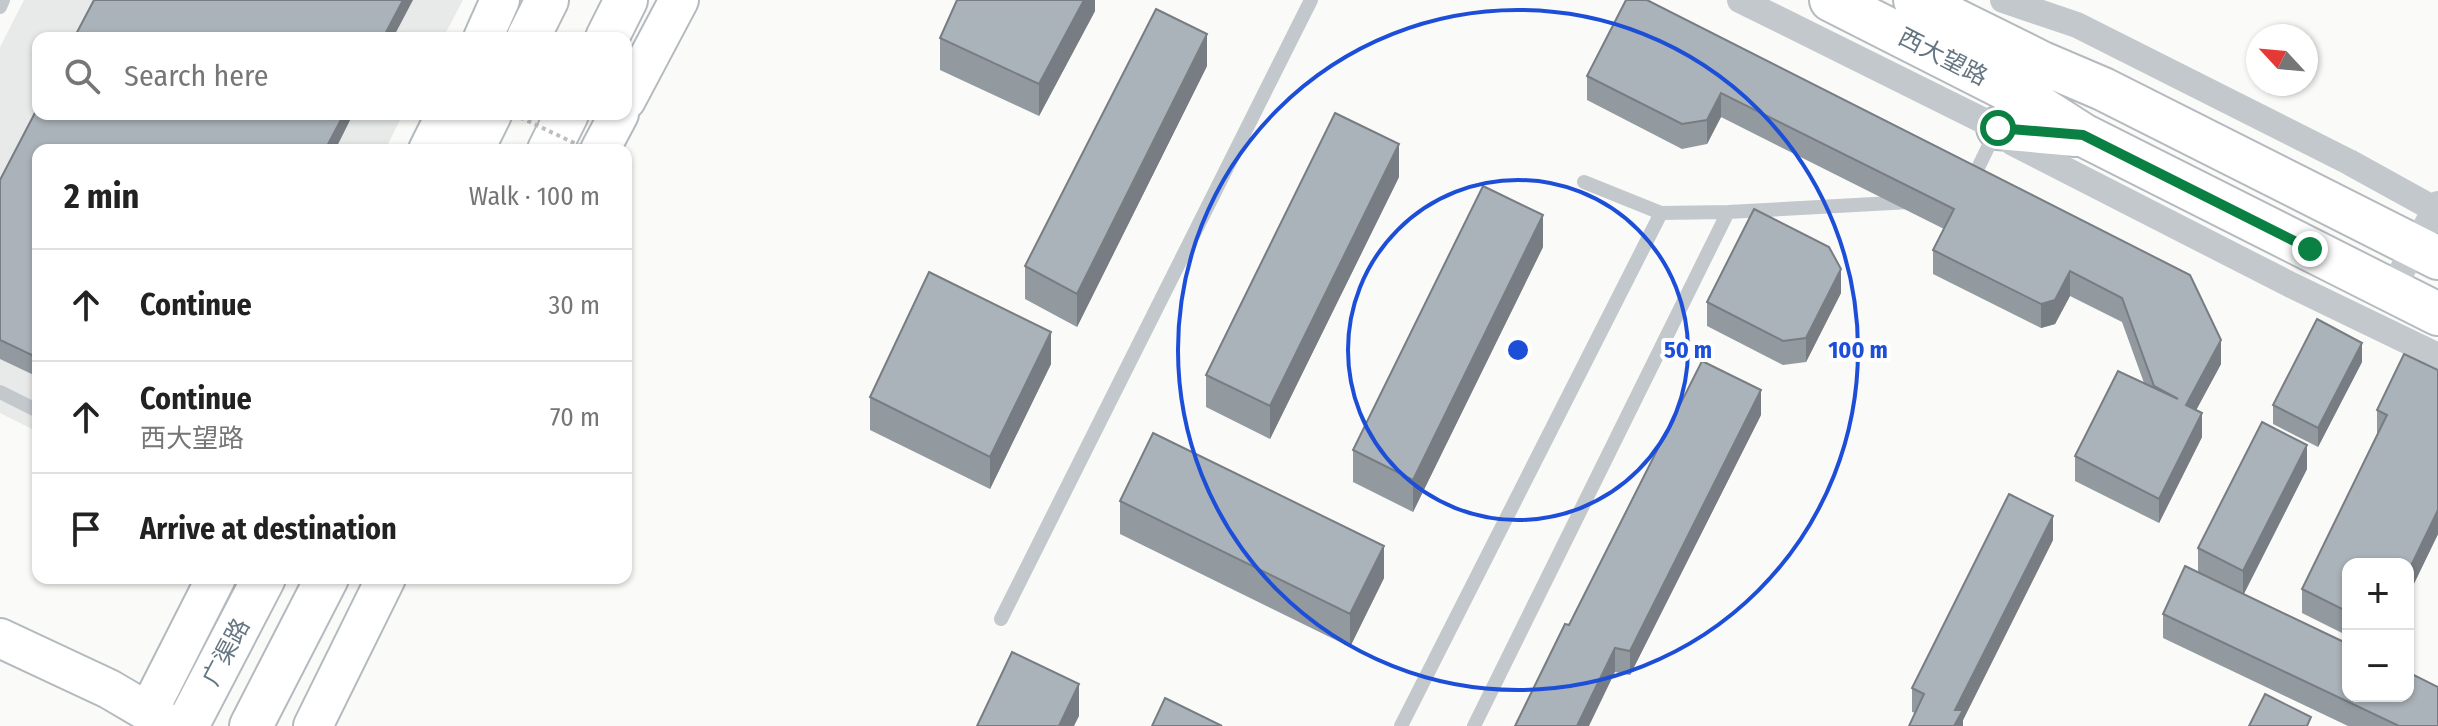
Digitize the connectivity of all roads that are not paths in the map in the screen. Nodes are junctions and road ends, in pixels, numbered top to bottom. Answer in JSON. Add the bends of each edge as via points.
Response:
{"nodes":[{"id":1,"x":3,"y":0,"type":"edge"},
{"id":2,"x":500,"y":0,"type":"edge"},
{"id":3,"x":547,"y":0,"type":"edge"},
{"id":4,"x":626,"y":0,"type":"edge"},
{"id":5,"x":679,"y":0,"type":"edge"},
{"id":6,"x":1311,"y":0,"type":"edge"},
{"id":7,"x":1740,"y":0,"type":"edge"},
{"id":8,"x":1831,"y":0,"type":"edge"},
{"id":9,"x":1915,"y":0,"type":"edge"},
{"id":10,"x":2003,"y":0,"type":"edge"},
{"id":11,"x":0,"y":7,"type":"edge"},
{"id":12,"x":486,"y":32,"type":"edge"},
{"id":13,"x":531,"y":32,"type":"edge"},
{"id":14,"x":610,"y":32,"type":"edge"},
{"id":15,"x":632,"y":89,"type":"edge"},
{"id":16,"x":443,"y":120,"type":"edge"},
{"id":17,"x":487,"y":120,"type":"edge"},
{"id":18,"x":564,"y":120,"type":"edge"},
{"id":19,"x":616,"y":120,"type":"edge"},
{"id":20,"x":1998,"y":128,"type":"junction"},
{"id":21,"x":2083,"y":135,"type":"junction"},
{"id":22,"x":431,"y":144,"type":"edge"},
{"id":23,"x":475,"y":144,"type":"edge"},
{"id":24,"x":552,"y":144,"type":"edge"},
{"id":25,"x":603,"y":144,"type":"edge"},
{"id":26,"x":1584,"y":182,"type":"dead end"},
{"id":27,"x":1963,"y":200,"type":"edge"},
{"id":28,"x":1932,"y":201,"type":"edge"},
{"id":29,"x":2437,"y":208,"type":"edge"},
{"id":30,"x":1728,"y":212,"type":"junction"},
{"id":31,"x":1661,"y":213,"type":"junction"},
{"id":32,"x":2427,"y":252,"type":"edge"},
{"id":33,"x":2391,"y":291,"type":"junction"},
{"id":34,"x":2438,"y":314,"type":"edge"},
{"id":35,"x":2438,"y":356,"type":"edge"},
{"id":36,"x":0,"y":392,"type":"edge"},
{"id":37,"x":32,"y":408,"type":"edge"},
{"id":38,"x":214,"y":584,"type":"edge"},
{"id":39,"x":260,"y":584,"type":"edge"},
{"id":40,"x":324,"y":584,"type":"edge"},
{"id":41,"x":383,"y":584,"type":"edge"},
{"id":42,"x":1001,"y":619,"type":"dead end"},
{"id":43,"x":0,"y":638,"type":"edge"},
{"id":44,"x":169,"y":721,"type":"edge"},
{"id":45,"x":251,"y":726,"type":"edge"},
{"id":46,"x":313,"y":726,"type":"edge"},
{"id":47,"x":1401,"y":726,"type":"edge"},
{"id":48,"x":1474,"y":726,"type":"edge"}],
"edges":[{"from":1,"to":11,"type":"lane"},
{"from":2,"to":12,"type":"street"},
{"from":3,"to":13,"type":"main road"},
{"from":4,"to":14,"type":"main road"},
{"from":5,"to":15,"type":"street"},
{"from":6,"to":42,"type":"lane"},
{"from":7,"to":20,"type":"street"},
{"from":8,"to":21,"type":"main road","name":"西大望路","via":[[2030,101]]},
{"from":9,"to":32,"type":"main road","name":"西大望路"},
{"from":10,"to":29,"type":"street","via":[[2077,25]]},
{"from":16,"to":22,"type":"street"},
{"from":17,"to":23,"type":"main road"},
{"from":18,"to":24,"type":"main road"},
{"from":19,"to":25,"type":"street"},
{"from":20,"to":21,"type":"main road"},
{"from":20,"to":27,"type":"lane"},
{"from":20,"to":35,"type":"street","via":[[2013,143]]},
{"from":21,"to":33,"type":"main road","name":"西大望路"},
{"from":26,"to":31,"type":"lane"},
{"from":28,"to":30,"type":"lane"},
{"from":29,"to":32,"type":"street"},
{"from":30,"to":31,"type":"lane"},
{"from":30,"to":48,"type":"lane"},
{"from":31,"to":47,"type":"lane"},
{"from":32,"to":33,"type":"street"},
{"from":33,"to":34,"type":"main road","name":"西大望路"},
{"from":36,"to":37,"type":"lane"},
{"from":38,"to":44,"type":"street"},
{"from":39,"to":44,"type":"main road","name":"广渠路"},
{"from":40,"to":45,"type":"main road"},
{"from":41,"to":46,"type":"street"},
{"from":43,"to":44,"type":"street"}]}
